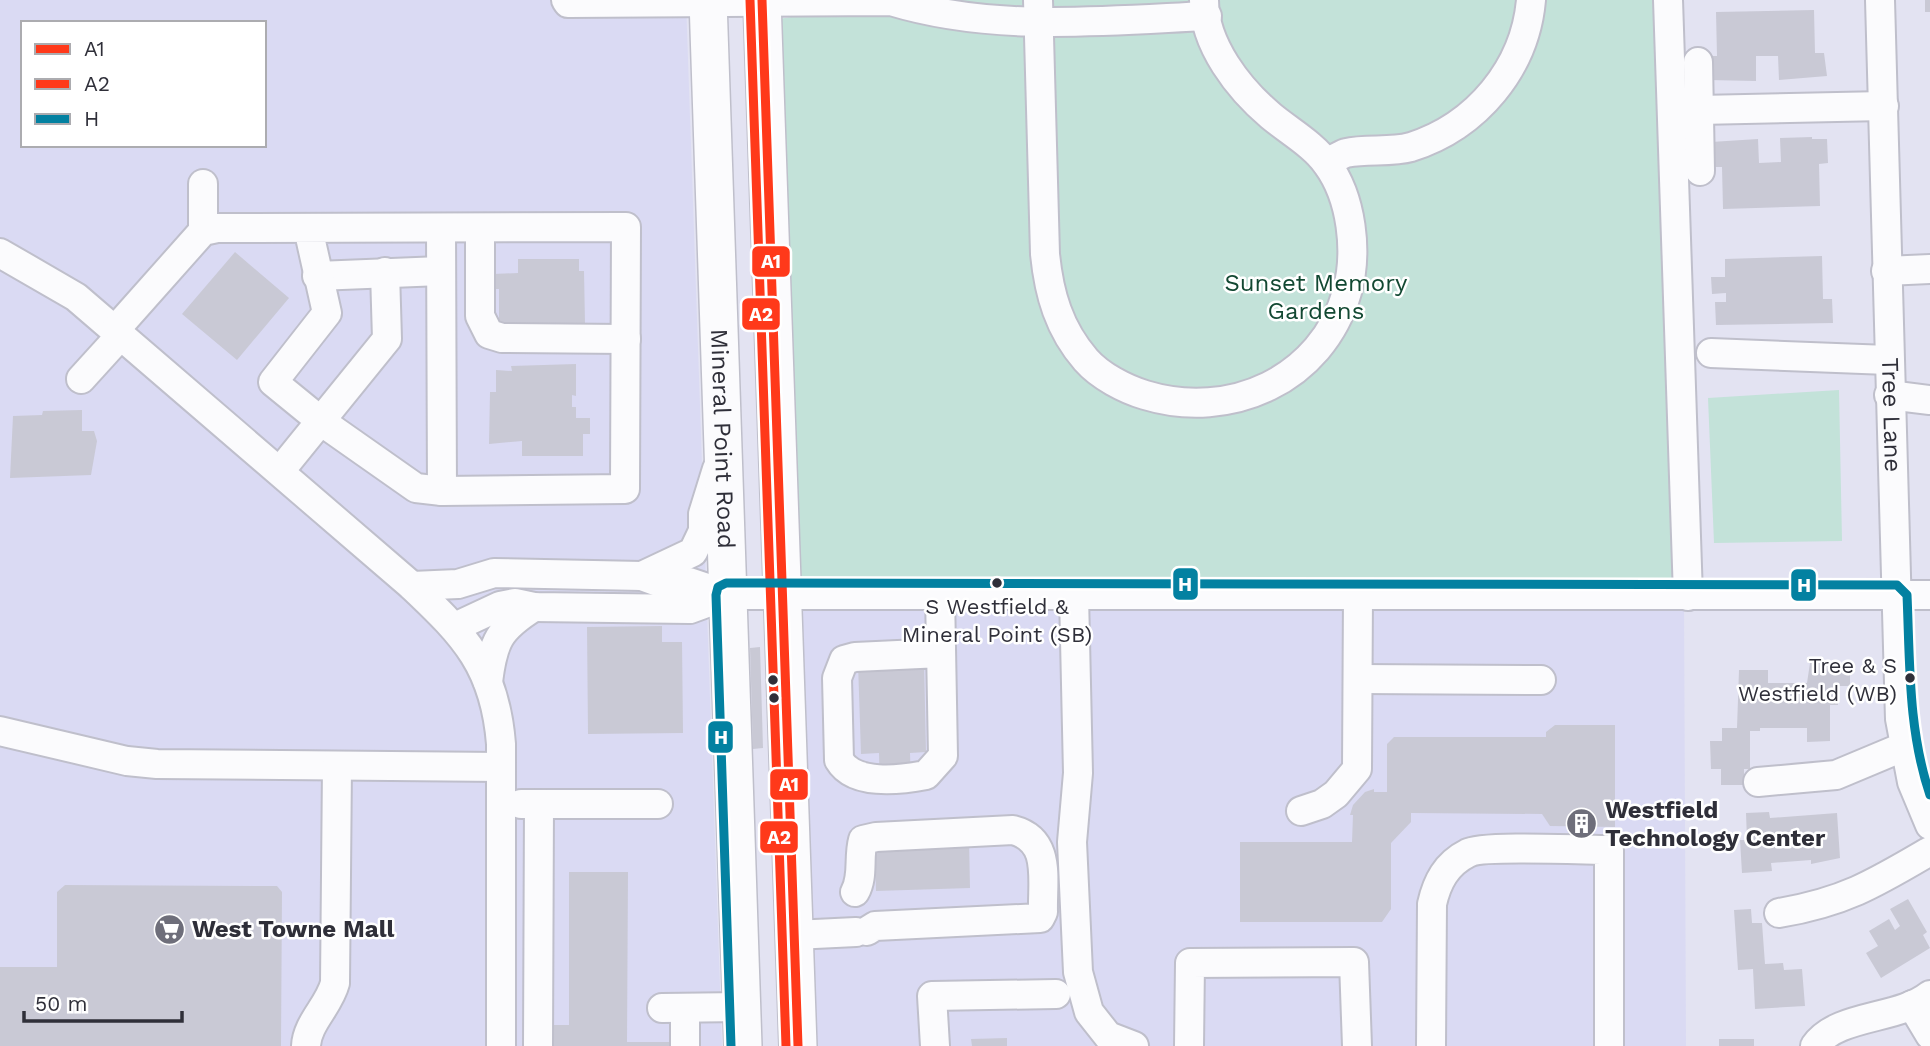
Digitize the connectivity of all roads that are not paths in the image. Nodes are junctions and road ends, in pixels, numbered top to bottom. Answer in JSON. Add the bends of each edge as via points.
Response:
{"nodes":[{"id":1,"x":566,"y":0,"type":"edge"},
{"id":2,"x":891,"y":0,"type":"edge"},
{"id":3,"x":1531,"y":0,"type":"edge"},
{"id":4,"x":1668,"y":0,"type":"edge"},
{"id":5,"x":1880,"y":0,"type":"edge"},
{"id":6,"x":708,"y":1,"type":"edge"},
{"id":7,"x":762,"y":1,"type":"edge"},
{"id":8,"x":944,"y":7,"type":"edge"},
{"id":9,"x":1206,"y":8,"type":"edge"},
{"id":10,"x":1038,"y":11,"type":"edge"},
{"id":11,"x":1698,"y":62,"type":"dead end"},
{"id":12,"x":1884,"y":106,"type":"junction"},
{"id":13,"x":1699,"y":110,"type":"junction"},
{"id":14,"x":1327,"y":163,"type":"junction"},
{"id":15,"x":1700,"y":171,"type":"dead end"},
{"id":16,"x":203,"y":184,"type":"dead end"},
{"id":17,"x":308,"y":228,"type":"junction"},
{"id":18,"x":441,"y":228,"type":"junction"},
{"id":19,"x":480,"y":228,"type":"junction"},
{"id":20,"x":203,"y":231,"type":"junction"},
{"id":21,"x":0,"y":253,"type":"edge"},
{"id":22,"x":1930,"y":269,"type":"edge"},
{"id":23,"x":442,"y":271,"type":"junction"},
{"id":24,"x":1886,"y":271,"type":"junction"},
{"id":25,"x":385,"y":272,"type":"junction"},
{"id":26,"x":317,"y":276,"type":"junction"},
{"id":27,"x":118,"y":332,"type":"junction"},
{"id":28,"x":626,"y":339,"type":"junction"},
{"id":29,"x":1711,"y":353,"type":"dead end"},
{"id":30,"x":1888,"y":360,"type":"junction"},
{"id":31,"x":81,"y":380,"type":"dead end"},
{"id":32,"x":1889,"y":395,"type":"junction"},
{"id":33,"x":1930,"y":400,"type":"edge"},
{"id":34,"x":323,"y":422,"type":"junction"},
{"id":35,"x":724,"y":449,"type":"junction"},
{"id":36,"x":280,"y":471,"type":"junction"},
{"id":37,"x":442,"y":491,"type":"junction"},
{"id":38,"x":513,"y":576,"type":"junction"},
{"id":39,"x":642,"y":576,"type":"junction"},
{"id":40,"x":412,"y":586,"type":"junction"},
{"id":41,"x":782,"y":594,"type":"junction"},
{"id":42,"x":940,"y":594,"type":"junction"},
{"id":43,"x":728,"y":595,"type":"junction"},
{"id":44,"x":1074,"y":595,"type":"junction"},
{"id":45,"x":1358,"y":595,"type":"junction"},
{"id":46,"x":1688,"y":596,"type":"junction"},
{"id":47,"x":1930,"y":596,"type":"edge"},
{"id":48,"x":1895,"y":597,"type":"junction"},
{"id":49,"x":534,"y":607,"type":"junction"},
{"id":50,"x":452,"y":624,"type":"junction"},
{"id":51,"x":941,"y":653,"type":"junction"},
{"id":52,"x":1359,"y":679,"type":"junction"},
{"id":53,"x":1541,"y":680,"type":"dead end"},
{"id":54,"x":488,"y":682,"type":"junction"},
{"id":55,"x":0,"y":732,"type":"edge"},
{"id":56,"x":1903,"y":747,"type":"junction"},
{"id":57,"x":337,"y":766,"type":"junction"},
{"id":58,"x":501,"y":767,"type":"junction"},
{"id":59,"x":1758,"y":782,"type":"dead end"},
{"id":60,"x":502,"y":804,"type":"junction"},
{"id":61,"x":539,"y":804,"type":"junction"},
{"id":62,"x":658,"y":804,"type":"dead end"},
{"id":63,"x":1301,"y":811,"type":"dead end"},
{"id":64,"x":1930,"y":825,"type":"edge"},
{"id":65,"x":1930,"y":850,"type":"edge"},
{"id":66,"x":855,"y":892,"type":"dead end"},
{"id":67,"x":1779,"y":913,"type":"dead end"},
{"id":68,"x":794,"y":936,"type":"junction"},
{"id":69,"x":1056,"y":993,"type":"dead end"},
{"id":70,"x":1921,"y":1000,"type":"edge"},
{"id":71,"x":741,"y":1007,"type":"junction"},
{"id":72,"x":1930,"y":1035,"type":"edge"},
{"id":73,"x":306,"y":1046,"type":"edge"},
{"id":74,"x":501,"y":1046,"type":"edge"},
{"id":75,"x":538,"y":1046,"type":"edge"},
{"id":76,"x":685,"y":1046,"type":"edge"},
{"id":77,"x":743,"y":1046,"type":"edge"},
{"id":78,"x":798,"y":1046,"type":"edge"},
{"id":79,"x":935,"y":1046,"type":"edge"},
{"id":80,"x":1134,"y":1046,"type":"edge"},
{"id":81,"x":1189,"y":1046,"type":"edge"},
{"id":82,"x":1357,"y":1046,"type":"edge"},
{"id":83,"x":1431,"y":1046,"type":"edge"},
{"id":84,"x":1609,"y":1046,"type":"edge"},
{"id":85,"x":1815,"y":1046,"type":"edge"}],
"edges":[{"from":1,"to":6,"type":"street","via":[[626,4]]},
{"from":2,"to":7,"type":"street"},
{"from":2,"to":8,"type":"street"},
{"from":3,"to":14,"type":"street","via":[[1518,55],[1505,77],[1493,94],[1457,124],[1409,147],[1346,153]]},
{"from":4,"to":46,"type":"street"},
{"from":5,"to":12,"type":"street","name":"Tree Lane"},
{"from":6,"to":7,"type":"street"},
{"from":6,"to":35,"type":"main road","name":"Mineral Point Road"},
{"from":7,"to":41,"type":"main road"},
{"from":8,"to":10,"type":"street","via":[[995,22]]},
{"from":9,"to":10,"type":"street"},
{"from":9,"to":14,"type":"street","via":[[1212,37],[1233,77]]},
{"from":10,"to":14,"type":"street","via":[[1049,291],[1071,341],[1088,363],[1133,391],[1161,400],[1223,403],[1278,381],[1322,343],[1337,320],[1352,257],[1343,196]]},
{"from":11,"to":13,"type":"street"},
{"from":12,"to":13,"type":"street"},
{"from":12,"to":24,"type":"street","name":"Tree Lane"},
{"from":13,"to":15,"type":"street"},
{"from":16,"to":20,"type":"street"},
{"from":17,"to":18,"type":"street"},
{"from":17,"to":20,"type":"street"},
{"from":17,"to":26,"type":"street"},
{"from":18,"to":19,"type":"street"},
{"from":18,"to":23,"type":"street"},
{"from":19,"to":28,"type":"street","via":[[480,316],[489,334],[502,338]]},
{"from":19,"to":28,"type":"street","via":[[626,227]]},
{"from":20,"to":27,"type":"street"},
{"from":21,"to":27,"type":"street","via":[[51,281]]},
{"from":22,"to":24,"type":"street"},
{"from":23,"to":25,"type":"street"},
{"from":23,"to":37,"type":"street"},
{"from":24,"to":30,"type":"street","name":"Tree Lane"},
{"from":25,"to":26,"type":"street"},
{"from":25,"to":34,"type":"street","via":[[387,339]]},
{"from":26,"to":34,"type":"street","via":[[327,313],[273,382]]},
{"from":27,"to":31,"type":"street"},
{"from":27,"to":36,"type":"street"},
{"from":28,"to":37,"type":"street","via":[[625,489]]},
{"from":29,"to":30,"type":"street"},
{"from":30,"to":32,"type":"street","name":"Tree Lane"},
{"from":32,"to":33,"type":"street"},
{"from":32,"to":48,"type":"street","name":"Tree Lane"},
{"from":34,"to":36,"type":"street"},
{"from":34,"to":37,"type":"street","via":[[416,488]]},
{"from":35,"to":39,"type":"street","via":[[703,514],[703,531],[693,552]]},
{"from":35,"to":43,"type":"main road","name":"Mineral Point Road"},
{"from":36,"to":40,"type":"street"},
{"from":38,"to":39,"type":"street"},
{"from":38,"to":40,"type":"street","via":[[494,573],[458,584]]},
{"from":38,"to":50,"type":"street","via":[[469,599]]},
{"from":39,"to":43,"type":"street","via":[[661,583],[689,582]]},
{"from":40,"to":50,"type":"street"},
{"from":41,"to":42,"type":"street"},
{"from":41,"to":43,"type":"street"},
{"from":41,"to":68,"type":"main road"},
{"from":42,"to":44,"type":"street"},
{"from":42,"to":51,"type":"street"},
{"from":43,"to":49,"type":"street","via":[[690,609]]},
{"from":43,"to":71,"type":"main road","name":"Mineral Point Road"},
{"from":44,"to":45,"type":"street"},
{"from":44,"to":80,"type":"street","via":[[1078,773],[1072,842],[1078,972],[1089,1012],[1108,1036]]},
{"from":45,"to":46,"type":"street"},
{"from":45,"to":52,"type":"street"},
{"from":46,"to":48,"type":"street"},
{"from":47,"to":48,"type":"street"},
{"from":48,"to":56,"type":"street","name":"Tree Lane"},
{"from":49,"to":50,"type":"street","via":[[514,603]]},
{"from":49,"to":54,"type":"street","via":[[497,638]]},
{"from":50,"to":54,"type":"street","via":[[478,659]]},
{"from":51,"to":51,"type":"street","via":[[844,660],[836,678],[843,767],[866,778],[926,775],[939,755]]},
{"from":52,"to":53,"type":"street"},
{"from":52,"to":63,"type":"street","via":[[1357,769],[1336,794]]},
{"from":54,"to":58,"type":"street","via":[[500,725]]},
{"from":55,"to":57,"type":"street","via":[[127,761]]},
{"from":56,"to":59,"type":"street","via":[[1836,775]]},
{"from":56,"to":64,"type":"street","name":"Tree Lane"},
{"from":57,"to":58,"type":"street"},
{"from":57,"to":73,"type":"street","via":[[335,983],[307,1035]]},
{"from":58,"to":60,"type":"street"},
{"from":60,"to":61,"type":"street"},
{"from":60,"to":74,"type":"street"},
{"from":61,"to":62,"type":"street"},
{"from":61,"to":75,"type":"street"},
{"from":65,"to":67,"type":"street","via":[[1847,897]]},
{"from":66,"to":68,"type":"street","via":[[860,883],[863,840],[876,837],[1013,830],[1037,842],[1042,860],[1040,918],[875,926],[861,932]]},
{"from":68,"to":78,"type":"main road"},
{"from":69,"to":79,"type":"street","via":[[932,996]]},
{"from":70,"to":72,"type":"street"},
{"from":70,"to":85,"type":"street","via":[[1825,1034]]},
{"from":71,"to":76,"type":"street","via":[[674,1008]]},
{"from":71,"to":77,"type":"main road","name":"Mineral Point Road"},
{"from":81,"to":82,"type":"street","via":[[1190,963],[1341,962],[1354,962]]},
{"from":83,"to":84,"type":"street","via":[[1436,886],[1446,869],[1476,850],[1609,850]]}]}
